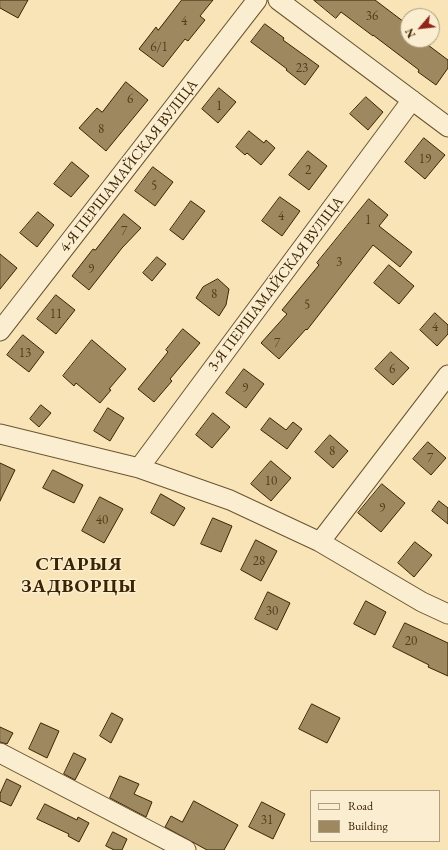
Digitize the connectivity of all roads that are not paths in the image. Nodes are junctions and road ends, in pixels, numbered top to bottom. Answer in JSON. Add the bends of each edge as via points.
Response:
{"nodes":[{"id":1,"x":257,"y":0,"type":"edge"},
{"id":2,"x":278,"y":0,"type":"edge"},
{"id":3,"x":412,"y":100,"type":"junction"},
{"id":4,"x":448,"y":127,"type":"edge"},
{"id":5,"x":0,"y":331,"type":"edge"},
{"id":6,"x":448,"y":375,"type":"edge"},
{"id":7,"x":0,"y":434,"type":"edge"},
{"id":8,"x":139,"y":468,"type":"junction"},
{"id":9,"x":320,"y":542,"type":"junction"},
{"id":10,"x":448,"y":614,"type":"edge"},
{"id":11,"x":0,"y":753,"type":"edge"},
{"id":12,"x":186,"y":850,"type":"edge"}],
"edges":[{"from":1,"to":5,"type":"street","name":"4-Я ПЕРШАМАЙСКАЯ ВУЛІЦА"},
{"from":2,"to":3,"type":"street"},
{"from":3,"to":4,"type":"street"},
{"from":3,"to":8,"type":"street","name":"3-Я ПЕРШАМАЙСКАЯ ВУЛІЦА"},
{"from":6,"to":9,"type":"street"},
{"from":7,"to":8,"type":"street"},
{"from":8,"to":9,"type":"street","via":[[230,500]]},
{"from":9,"to":10,"type":"street","via":[[422,602]]},
{"from":11,"to":12,"type":"street"}]}
